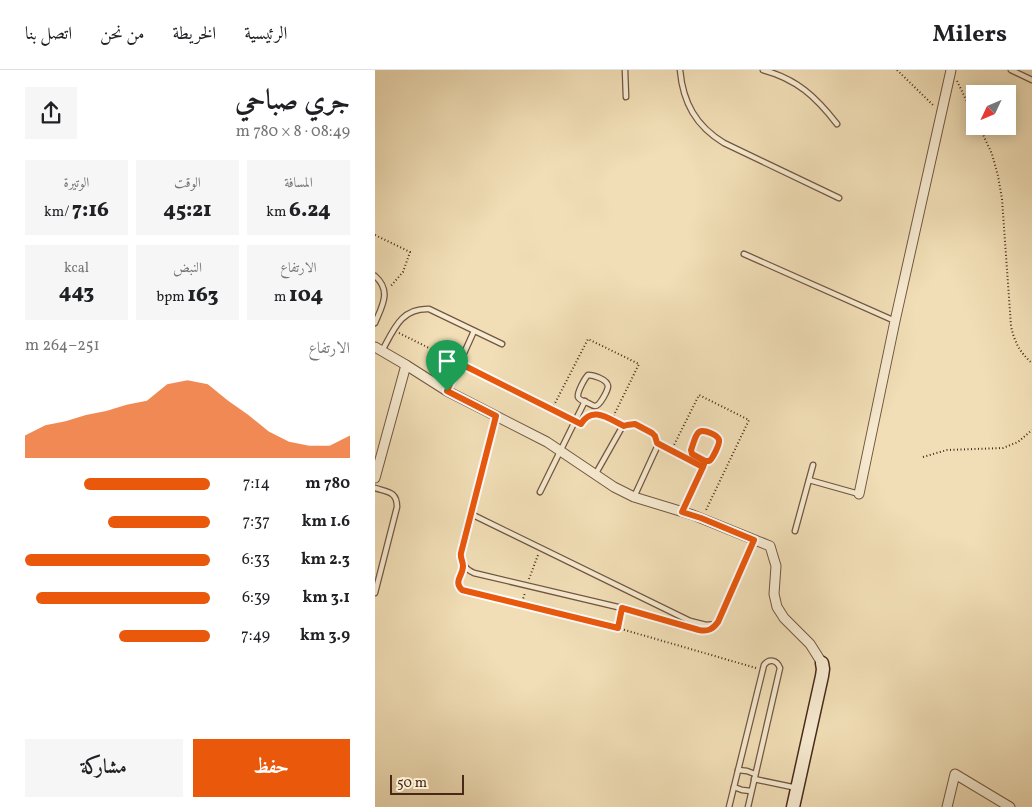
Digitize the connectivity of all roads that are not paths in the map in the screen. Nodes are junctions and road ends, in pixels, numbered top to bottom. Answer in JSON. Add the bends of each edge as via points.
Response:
{"nodes":[{"id":1,"x":625,"y":70,"type":"edge"},
{"id":2,"x":680,"y":70,"type":"edge"},
{"id":3,"x":763,"y":70,"type":"edge"},
{"id":4,"x":1011,"y":70,"type":"edge"},
{"id":5,"x":777,"y":72,"type":"edge"},
{"id":6,"x":954,"y":74,"type":"edge"},
{"id":7,"x":1032,"y":80,"type":"edge"},
{"id":8,"x":626,"y":97,"type":"dead end"},
{"id":9,"x":837,"y":124,"type":"dead end"},
{"id":10,"x":839,"y":198,"type":"dead end"},
{"id":11,"x":744,"y":254,"type":"dead end"},
{"id":12,"x":375,"y":276,"type":"edge"},
{"id":13,"x":895,"y":320,"type":"junction"},
{"id":14,"x":375,"y":323,"type":"edge"},
{"id":15,"x":474,"y":331,"type":"junction"},
{"id":16,"x":502,"y":344,"type":"dead end"},
{"id":17,"x":378,"y":349,"type":"edge"},
{"id":18,"x":406,"y":365,"type":"junction"},
{"id":19,"x":447,"y":391,"type":"junction"},
{"id":20,"x":585,"y":401,"type":"junction"},
{"id":21,"x":496,"y":416,"type":"junction"},
{"id":22,"x":561,"y":450,"type":"junction"},
{"id":23,"x":705,"y":461,"type":"junction"},
{"id":24,"x":813,"y":465,"type":"dead end"},
{"id":25,"x":595,"y":475,"type":"junction"},
{"id":26,"x":375,"y":478,"type":"edge"},
{"id":27,"x":809,"y":480,"type":"junction"},
{"id":28,"x":375,"y":488,"type":"edge"},
{"id":29,"x":540,"y":492,"type":"dead end"},
{"id":30,"x":859,"y":494,"type":"joint"},
{"id":31,"x":634,"y":497,"type":"junction"},
{"id":32,"x":682,"y":512,"type":"junction"},
{"id":33,"x":471,"y":514,"type":"junction"},
{"id":34,"x":795,"y":530,"type":"dead end"},
{"id":35,"x":754,"y":540,"type":"junction"},
{"id":36,"x":375,"y":593,"type":"edge"},
{"id":37,"x":717,"y":624,"type":"junction"},
{"id":38,"x":822,"y":663,"type":"joint"},
{"id":39,"x":738,"y":770,"type":"junction"},
{"id":40,"x":755,"y":777,"type":"junction"},
{"id":41,"x":734,"y":787,"type":"junction"},
{"id":42,"x":797,"y":788,"type":"junction"},
{"id":43,"x":751,"y":791,"type":"junction"},
{"id":44,"x":729,"y":807,"type":"edge"},
{"id":45,"x":748,"y":807,"type":"edge"},
{"id":46,"x":793,"y":807,"type":"edge"},
{"id":47,"x":947,"y":807,"type":"edge"},
{"id":48,"x":1010,"y":807,"type":"edge"}],
"edges":[{"from":1,"to":8,"type":"lane"},
{"from":2,"to":10,"type":"lane","via":[[688,104],[709,133]]},
{"from":3,"to":5,"type":"lane"},
{"from":4,"to":7,"type":"lane"},
{"from":5,"to":9,"type":"lane","via":[[804,88]]},
{"from":6,"to":13,"type":"street","via":[[941,112]]},
{"from":11,"to":13,"type":"lane"},
{"from":12,"to":14,"type":"lane","via":[[385,294]]},
{"from":13,"to":30,"type":"street"},
{"from":15,"to":16,"type":"lane"},
{"from":15,"to":17,"type":"lane","via":[[429,309],[413,310],[401,319]]},
{"from":15,"to":19,"type":"lane"},
{"from":17,"to":18,"type":"street"},
{"from":18,"to":19,"type":"street"},
{"from":18,"to":26,"type":"street"},
{"from":19,"to":21,"type":"street"},
{"from":20,"to":20,"type":"lane","via":[[593,406],[599,405],[607,388],[605,381],[587,376],[578,395]]},
{"from":20,"to":22,"type":"lane"},
{"from":21,"to":22,"type":"street"},
{"from":21,"to":33,"type":"lane"},
{"from":22,"to":25,"type":"street"},
{"from":22,"to":29,"type":"lane"},
{"from":23,"to":23,"type":"lane","via":[[712,459],[720,442],[717,437],[702,431],[690,451]]},
{"from":23,"to":32,"type":"lane"},
{"from":24,"to":27,"type":"lane"},
{"from":25,"to":31,"type":"street"},
{"from":25,"to":31,"type":"lane","via":[[624,426],[635,424],[652,433],[657,447]]},
{"from":27,"to":30,"type":"lane"},
{"from":27,"to":34,"type":"lane"},
{"from":28,"to":36,"type":"lane","via":[[394,495],[397,507]]},
{"from":31,"to":32,"type":"street"},
{"from":32,"to":35,"type":"street"},
{"from":33,"to":37,"type":"lane","via":[[690,621]]},
{"from":33,"to":37,"type":"lane","via":[[460,557],[463,565],[474,574],[622,608],[703,631],[711,630]]},
{"from":35,"to":37,"type":"lane"},
{"from":35,"to":38,"type":"street","via":[[770,546],[773,553],[776,566],[774,594],[780,613],[810,644]]},
{"from":38,"to":42,"type":"street","via":[[823,676]]},
{"from":39,"to":40,"type":"lane","via":[[747,771]]},
{"from":39,"to":40,"type":"lane","via":[[765,663],[773,660],[780,668]]},
{"from":39,"to":41,"type":"lane"},
{"from":40,"to":42,"type":"lane"},
{"from":40,"to":43,"type":"lane"},
{"from":41,"to":43,"type":"lane"},
{"from":41,"to":44,"type":"lane"},
{"from":42,"to":46,"type":"street"},
{"from":43,"to":45,"type":"lane"},
{"from":47,"to":48,"type":"street","via":[[955,774]]}]}
